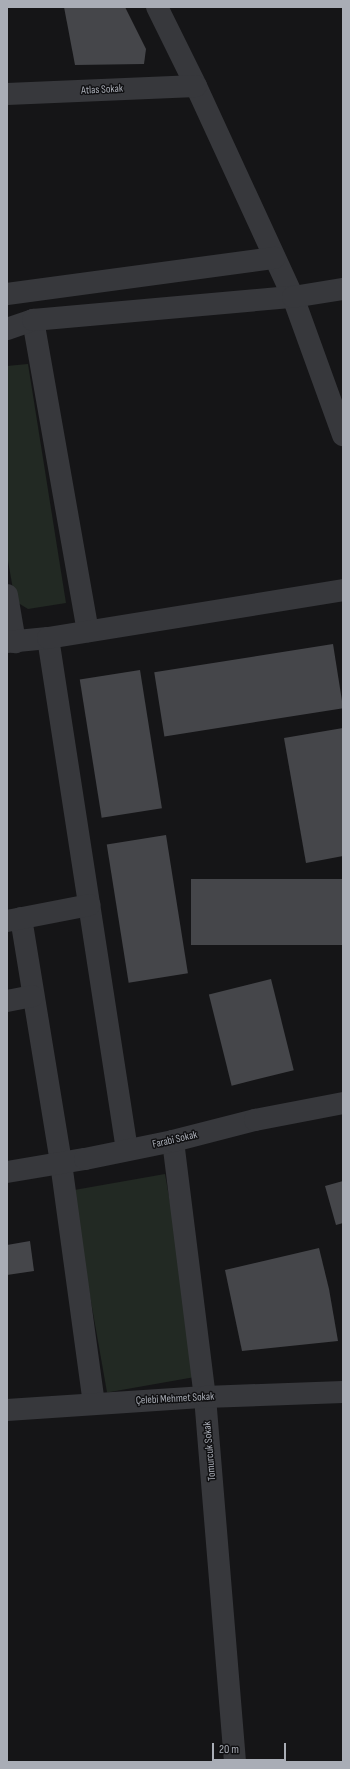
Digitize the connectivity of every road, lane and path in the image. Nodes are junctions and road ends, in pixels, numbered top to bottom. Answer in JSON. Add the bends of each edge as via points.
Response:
{"nodes":[{"id":1,"x":157,"y":7,"type":"edge"},
{"id":2,"x":196,"y":86,"type":"junction"},
{"id":3,"x":7,"y":94,"type":"edge"},
{"id":4,"x":274,"y":258,"type":"junction"},
{"id":5,"x":343,"y":289,"type":"edge"},
{"id":6,"x":7,"y":294,"type":"edge"},
{"id":7,"x":293,"y":297,"type":"junction"},
{"id":8,"x":33,"y":320,"type":"junction"},
{"id":9,"x":7,"y":329,"type":"edge"},
{"id":10,"x":343,"y":435,"type":"edge"},
{"id":11,"x":343,"y":590,"type":"edge"},
{"id":12,"x":7,"y":595,"type":"edge"},
{"id":13,"x":88,"y":632,"type":"junction"},
{"id":14,"x":48,"y":638,"type":"junction"},
{"id":15,"x":11,"y":642,"type":"edge"},
{"id":16,"x":89,"y":906,"type":"junction"},
{"id":17,"x":14,"y":919,"type":"edge"},
{"id":18,"x":33,"y":996,"type":"junction"},
{"id":19,"x":7,"y":1001,"type":"edge"},
{"id":20,"x":343,"y":1103,"type":"edge"},
{"id":21,"x":173,"y":1141,"type":"junction"},
{"id":22,"x":127,"y":1150,"type":"junction"},
{"id":23,"x":61,"y":1163,"type":"junction"},
{"id":24,"x":7,"y":1172,"type":"edge"},
{"id":25,"x":343,"y":1392,"type":"edge"},
{"id":26,"x":205,"y":1397,"type":"junction"},
{"id":27,"x":94,"y":1404,"type":"junction"},
{"id":28,"x":7,"y":1410,"type":"edge"},
{"id":29,"x":236,"y":1762,"type":"edge"}],
"edges":[{"from":1,"to":2,"type":"street"},
{"from":2,"to":3,"type":"street","name":"Atlas Sokak"},
{"from":2,"to":4,"type":"street"},
{"from":4,"to":6,"type":"street"},
{"from":4,"to":7,"type":"street"},
{"from":5,"to":7,"type":"street"},
{"from":7,"to":8,"type":"street"},
{"from":7,"to":10,"type":"street"},
{"from":8,"to":9,"type":"street"},
{"from":8,"to":13,"type":"street"},
{"from":11,"to":13,"type":"street"},
{"from":12,"to":15,"type":"street"},
{"from":13,"to":14,"type":"street"},
{"from":14,"to":15,"type":"street"},
{"from":14,"to":16,"type":"street"},
{"from":16,"to":17,"type":"street"},
{"from":16,"to":22,"type":"street"},
{"from":17,"to":18,"type":"street"},
{"from":18,"to":19,"type":"street"},
{"from":18,"to":23,"type":"street"},
{"from":20,"to":21,"type":"street","name":"Farabi Sokak","via":[[254,1120]]},
{"from":21,"to":22,"type":"street","name":"Farabi Sokak"},
{"from":21,"to":26,"type":"street","name":"Tomurcuk Sokak"},
{"from":22,"to":23,"type":"street","name":"Farabi Sokak"},
{"from":23,"to":24,"type":"street","name":"Farabi Sokak"},
{"from":23,"to":27,"type":"street"},
{"from":25,"to":26,"type":"street","name":"Çelebi Mehmet Sokak"},
{"from":26,"to":27,"type":"street","name":"Çelebi Mehmet Sokak"},
{"from":26,"to":29,"type":"street","name":"Tomurcuk Sokak"},
{"from":27,"to":28,"type":"street","name":"Çelebi Mehmet Sokak"}]}
